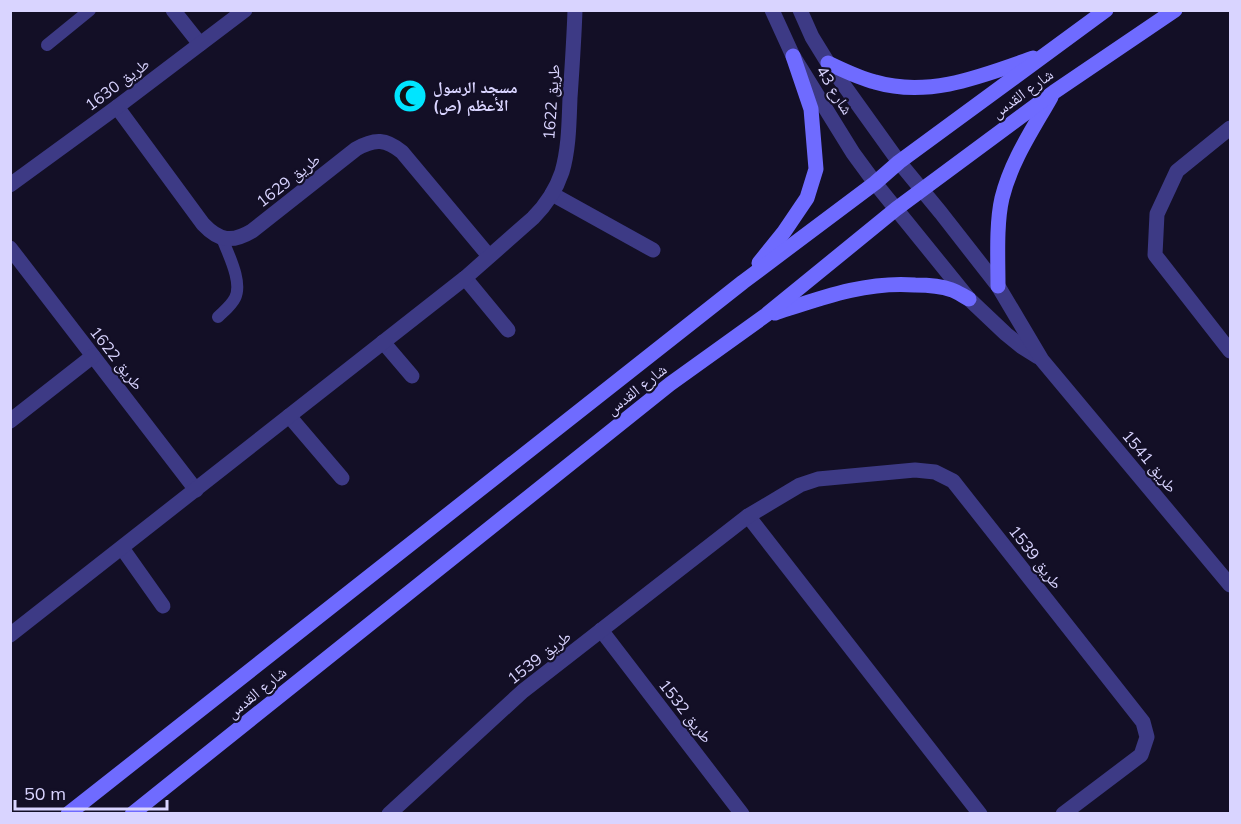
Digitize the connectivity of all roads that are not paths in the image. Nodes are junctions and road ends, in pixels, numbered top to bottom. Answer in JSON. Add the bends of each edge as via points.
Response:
{"nodes":[{"id":1,"x":90,"y":10,"type":"edge"},
{"id":2,"x":173,"y":10,"type":"edge"},
{"id":3,"x":245,"y":10,"type":"edge"},
{"id":4,"x":575,"y":10,"type":"edge"},
{"id":5,"x":772,"y":10,"type":"edge"},
{"id":6,"x":800,"y":10,"type":"edge"},
{"id":7,"x":1106,"y":10,"type":"edge"},
{"id":8,"x":1175,"y":10,"type":"edge"},
{"id":9,"x":200,"y":44,"type":"junction"},
{"id":10,"x":47,"y":45,"type":"dead end"},
{"id":11,"x":1050,"y":52,"type":"junction"},
{"id":12,"x":793,"y":56,"type":"junction"},
{"id":13,"x":828,"y":63,"type":"junction"},
{"id":14,"x":1053,"y":92,"type":"junction"},
{"id":15,"x":117,"y":108,"type":"junction"},
{"id":16,"x":1230,"y":128,"type":"edge"},
{"id":17,"x":899,"y":162,"type":"junction"},
{"id":18,"x":875,"y":183,"type":"junction"},
{"id":19,"x":10,"y":185,"type":"edge"},
{"id":20,"x":922,"y":189,"type":"junction"},
{"id":21,"x":552,"y":194,"type":"junction"},
{"id":22,"x":896,"y":209,"type":"junction"},
{"id":23,"x":222,"y":238,"type":"junction"},
{"id":24,"x":10,"y":248,"type":"edge"},
{"id":25,"x":653,"y":250,"type":"dead end"},
{"id":26,"x":489,"y":256,"type":"junction"},
{"id":27,"x":465,"y":278,"type":"junction"},
{"id":28,"x":743,"y":282,"type":"junction"},
{"id":29,"x":998,"y":286,"type":"junction"},
{"id":30,"x":969,"y":299,"type":"junction"},
{"id":31,"x":766,"y":315,"type":"junction"},
{"id":32,"x":218,"y":317,"type":"dead end"},
{"id":33,"x":508,"y":330,"type":"dead end"},
{"id":34,"x":383,"y":342,"type":"junction"},
{"id":35,"x":1230,"y":351,"type":"edge"},
{"id":36,"x":93,"y":356,"type":"junction"},
{"id":37,"x":1042,"y":360,"type":"junction"},
{"id":38,"x":412,"y":376,"type":"dead end"},
{"id":39,"x":289,"y":416,"type":"junction"},
{"id":40,"x":10,"y":421,"type":"edge"},
{"id":41,"x":342,"y":478,"type":"dead end"},
{"id":42,"x":196,"y":489,"type":"junction"},
{"id":43,"x":748,"y":516,"type":"junction"},
{"id":44,"x":122,"y":548,"type":"junction"},
{"id":45,"x":1230,"y":585,"type":"edge"},
{"id":46,"x":163,"y":606,"type":"dead end"},
{"id":47,"x":601,"y":630,"type":"junction"},
{"id":48,"x":10,"y":635,"type":"edge"},
{"id":49,"x":68,"y":813,"type":"edge"},
{"id":50,"x":132,"y":813,"type":"edge"},
{"id":51,"x":389,"y":813,"type":"edge"},
{"id":52,"x":742,"y":813,"type":"edge"},
{"id":53,"x":980,"y":813,"type":"edge"},
{"id":54,"x":1063,"y":813,"type":"edge"}],
"edges":[{"from":1,"to":10,"type":"lane"},
{"from":2,"to":9,"type":"street"},
{"from":3,"to":9,"type":"street","name":"طريق 1630"},
{"from":4,"to":21,"type":"street","name":"طريق 1622","via":[[569,123],[562,172]]},
{"from":5,"to":12,"type":"street","name":"شارع 43"},
{"from":6,"to":13,"type":"street","name":"شارع 43"},
{"from":7,"to":11,"type":"main road","name":"شارع القدس"},
{"from":8,"to":14,"type":"main road","name":"شارع القدس"},
{"from":9,"to":15,"type":"street","name":"طريق 1630"},
{"from":11,"to":13,"type":"main road","via":[[968,79],[922,88],[876,83]]},
{"from":11,"to":17,"type":"main road","name":"شارع القدس"},
{"from":12,"to":18,"type":"street","name":"شارع 43"},
{"from":12,"to":28,"type":"main road","via":[[811,109],[816,169],[807,198]]},
{"from":13,"to":17,"type":"street","name":"شارع 43"},
{"from":14,"to":20,"type":"main road","name":"شارع القدس"},
{"from":14,"to":29,"type":"main road","via":[[1011,170],[1002,199]]},
{"from":15,"to":19,"type":"street","name":"طريق 1630"},
{"from":15,"to":23,"type":"street","via":[[203,224]]},
{"from":16,"to":35,"type":"street","via":[[1178,171],[1157,214],[1155,255]]},
{"from":17,"to":18,"type":"main road","name":"شارع القدس"},
{"from":17,"to":20,"type":"street","name":"شارع 43"},
{"from":18,"to":22,"type":"street","name":"شارع 43"},
{"from":18,"to":28,"type":"main road","name":"شارع القدس"},
{"from":20,"to":22,"type":"main road","name":"شارع القدس"},
{"from":20,"to":29,"type":"street","name":"طريق 1541"},
{"from":21,"to":25,"type":"street"},
{"from":21,"to":26,"type":"street","name":"طريق 1622","via":[[533,218]]},
{"from":22,"to":30,"type":"street","name":"طريق 1541"},
{"from":22,"to":31,"type":"main road","name":"شارع القدس"},
{"from":23,"to":26,"type":"street","name":"طريق 1629","via":[[233,239],[252,231],[356,149],[367,142],[380,141],[402,152]]},
{"from":23,"to":32,"type":"lane","via":[[238,287],[231,304]]},
{"from":24,"to":36,"type":"street","name":"طريق 1622"},
{"from":26,"to":27,"type":"street","name":"طريق 1622"},
{"from":27,"to":33,"type":"street"},
{"from":27,"to":34,"type":"street","name":"طريق 1622"},
{"from":28,"to":49,"type":"main road","name":"شارع القدس"},
{"from":29,"to":37,"type":"street","name":"طريق 1541"},
{"from":30,"to":31,"type":"main road","via":[[952,290],[926,285],[875,285]]},
{"from":30,"to":37,"type":"street","name":"طريق 1541","via":[[1006,334]]},
{"from":31,"to":50,"type":"main road","name":"شارع القدس","via":[[670,384]]},
{"from":34,"to":38,"type":"street"},
{"from":34,"to":39,"type":"street","name":"طريق 1622"},
{"from":36,"to":40,"type":"street"},
{"from":36,"to":42,"type":"street","name":"طريق 1622"},
{"from":37,"to":45,"type":"street","name":"طريق 1541"},
{"from":39,"to":41,"type":"street"},
{"from":39,"to":42,"type":"street","name":"طريق 1622"},
{"from":42,"to":44,"type":"street","name":"طريق 1622"},
{"from":43,"to":47,"type":"street","name":"طريق 1539"},
{"from":43,"to":53,"type":"street"},
{"from":43,"to":54,"type":"street","name":"طريق 1539","via":[[800,485],[818,479],[915,470],[935,472],[953,481],[1143,722],[1147,737],[1141,756]]},
{"from":44,"to":46,"type":"street"},
{"from":44,"to":48,"type":"street","name":"طريق 1622"},
{"from":47,"to":51,"type":"street","name":"طريق 1539","via":[[523,691]]},
{"from":47,"to":52,"type":"street","name":"طريق 1532"}]}
